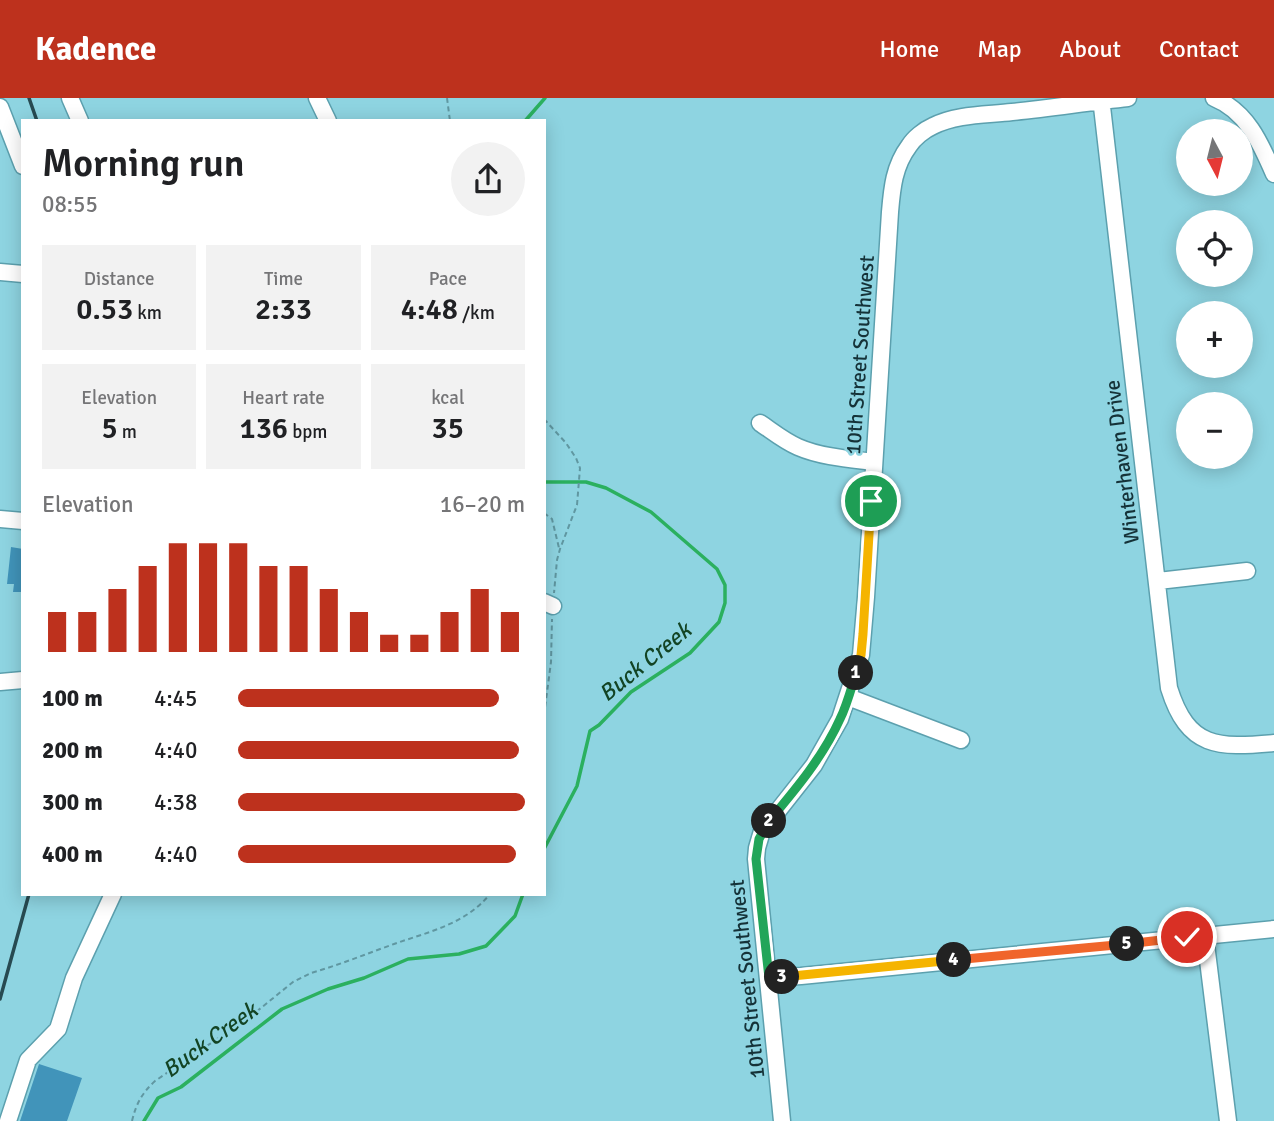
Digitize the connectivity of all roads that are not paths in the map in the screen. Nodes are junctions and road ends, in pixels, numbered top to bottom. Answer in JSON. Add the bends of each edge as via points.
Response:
{"nodes":[{"id":1,"x":70,"y":98,"type":"edge"},
{"id":2,"x":317,"y":98,"type":"edge"},
{"id":3,"x":1129,"y":98,"type":"edge"},
{"id":4,"x":1214,"y":98,"type":"edge"},
{"id":5,"x":1101,"y":100,"type":"edge"},
{"id":6,"x":0,"y":107,"type":"edge"},
{"id":7,"x":79,"y":119,"type":"edge"},
{"id":8,"x":327,"y":119,"type":"edge"},
{"id":9,"x":21,"y":161,"type":"edge"},
{"id":10,"x":1274,"y":174,"type":"edge"},
{"id":11,"x":0,"y":272,"type":"edge"},
{"id":12,"x":21,"y":274,"type":"edge"},
{"id":13,"x":760,"y":423,"type":"dead end"},
{"id":14,"x":874,"y":461,"type":"junction"},
{"id":15,"x":0,"y":519,"type":"edge"},
{"id":16,"x":21,"y":521,"type":"edge"},
{"id":17,"x":1247,"y":571,"type":"dead end"},
{"id":18,"x":1158,"y":582,"type":"junction"},
{"id":19,"x":21,"y":680,"type":"edge"},
{"id":20,"x":0,"y":682,"type":"edge"},
{"id":21,"x":848,"y":697,"type":"junction"},
{"id":22,"x":961,"y":740,"type":"dead end"},
{"id":23,"x":1274,"y":743,"type":"edge"},
{"id":24,"x":112,"y":896,"type":"edge"},
{"id":25,"x":1274,"y":929,"type":"edge"},
{"id":26,"x":1205,"y":936,"type":"junction"},
{"id":27,"x":769,"y":978,"type":"junction"},
{"id":28,"x":8,"y":1121,"type":"edge"},
{"id":29,"x":782,"y":1121,"type":"edge"},
{"id":30,"x":1228,"y":1121,"type":"edge"}],
"edges":[{"from":1,"to":7,"type":"street"},
{"from":2,"to":8,"type":"street"},
{"from":3,"to":5,"type":"street","name":"10th Street Southwest"},
{"from":4,"to":10,"type":"street","via":[[1243,118]]},
{"from":5,"to":14,"type":"street","name":"10th Street Southwest","via":[[953,119],[933,126],[900,160],[892,191]]},
{"from":5,"to":18,"type":"street","name":"Winterhaven Drive"},
{"from":6,"to":9,"type":"street"},
{"from":11,"to":12,"type":"street"},
{"from":13,"to":14,"type":"street","via":[[809,451]]},
{"from":14,"to":21,"type":"street","name":"10th Street Southwest","via":[[861,655]]},
{"from":15,"to":16,"type":"street"},
{"from":17,"to":18,"type":"street"},
{"from":18,"to":23,"type":"street","name":"Winterhaven Drive","via":[[1170,688],[1181,718],[1200,736],[1219,744]]},
{"from":19,"to":20,"type":"street"},
{"from":21,"to":22,"type":"street"},
{"from":21,"to":27,"type":"street","name":"10th Street Southwest","via":[[828,743],[759,839],[756,859]]},
{"from":24,"to":28,"type":"street","via":[[74,978],[58,1029],[28,1060]]},
{"from":25,"to":26,"type":"street"},
{"from":26,"to":27,"type":"street"},
{"from":26,"to":30,"type":"street"},
{"from":27,"to":29,"type":"street","name":"10th Street Southwest"}]}
